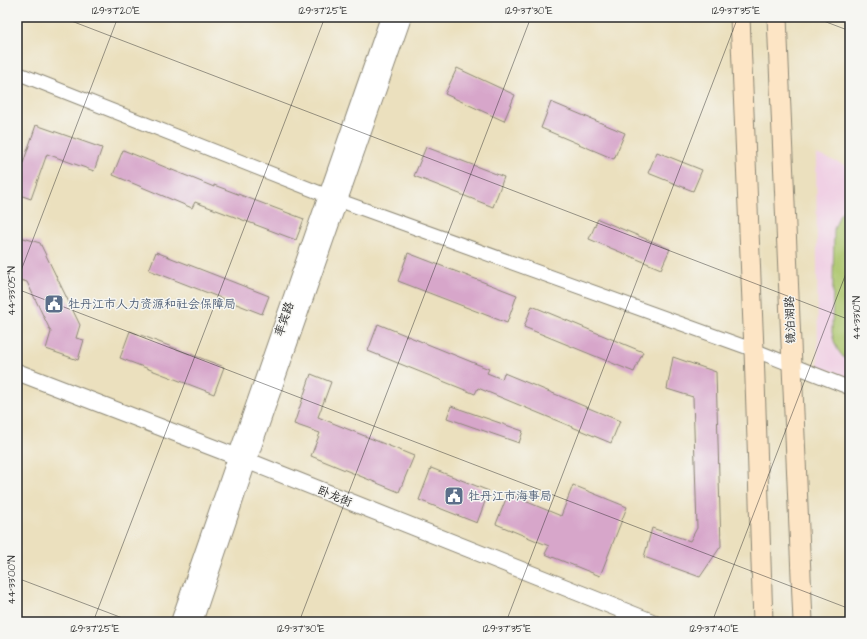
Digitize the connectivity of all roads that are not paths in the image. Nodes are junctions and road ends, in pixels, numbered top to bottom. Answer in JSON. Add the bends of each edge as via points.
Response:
{"nodes":[{"id":1,"x":389,"y":17,"type":"edge"},
{"id":2,"x":403,"y":17,"type":"edge"},
{"id":3,"x":740,"y":17,"type":"edge"},
{"id":4,"x":777,"y":17,"type":"edge"},
{"id":5,"x":17,"y":73,"type":"edge"},
{"id":6,"x":333,"y":198,"type":"junction"},
{"id":7,"x":754,"y":350,"type":"junction"},
{"id":8,"x":792,"y":365,"type":"junction"},
{"id":9,"x":17,"y":372,"type":"edge"},
{"id":10,"x":850,"y":388,"type":"edge"},
{"id":11,"x":242,"y":459,"type":"junction"},
{"id":12,"x":179,"y":622,"type":"edge"},
{"id":13,"x":194,"y":622,"type":"edge"},
{"id":14,"x":652,"y":622,"type":"edge"},
{"id":15,"x":763,"y":622,"type":"edge"},
{"id":16,"x":803,"y":622,"type":"edge"}],
"edges":[{"from":1,"to":6,"type":"street","name":"率宾路"},
{"from":2,"to":6,"type":"street","name":"率宾路"},
{"from":3,"to":7,"type":"main road"},
{"from":4,"to":8,"type":"main road","name":"镜泊湖路"},
{"from":5,"to":6,"type":"street"},
{"from":6,"to":7,"type":"street"},
{"from":6,"to":11,"type":"street","name":"率宾路"},
{"from":7,"to":8,"type":"street"},
{"from":7,"to":15,"type":"main road"},
{"from":8,"to":10,"type":"street"},
{"from":8,"to":16,"type":"main road","name":"镜泊湖路"},
{"from":9,"to":11,"type":"street","name":"卧龙街"},
{"from":11,"to":12,"type":"street","name":"率宾路"},
{"from":11,"to":13,"type":"street","name":"率宾路"},
{"from":11,"to":14,"type":"street","name":"卧龙街"}]}
